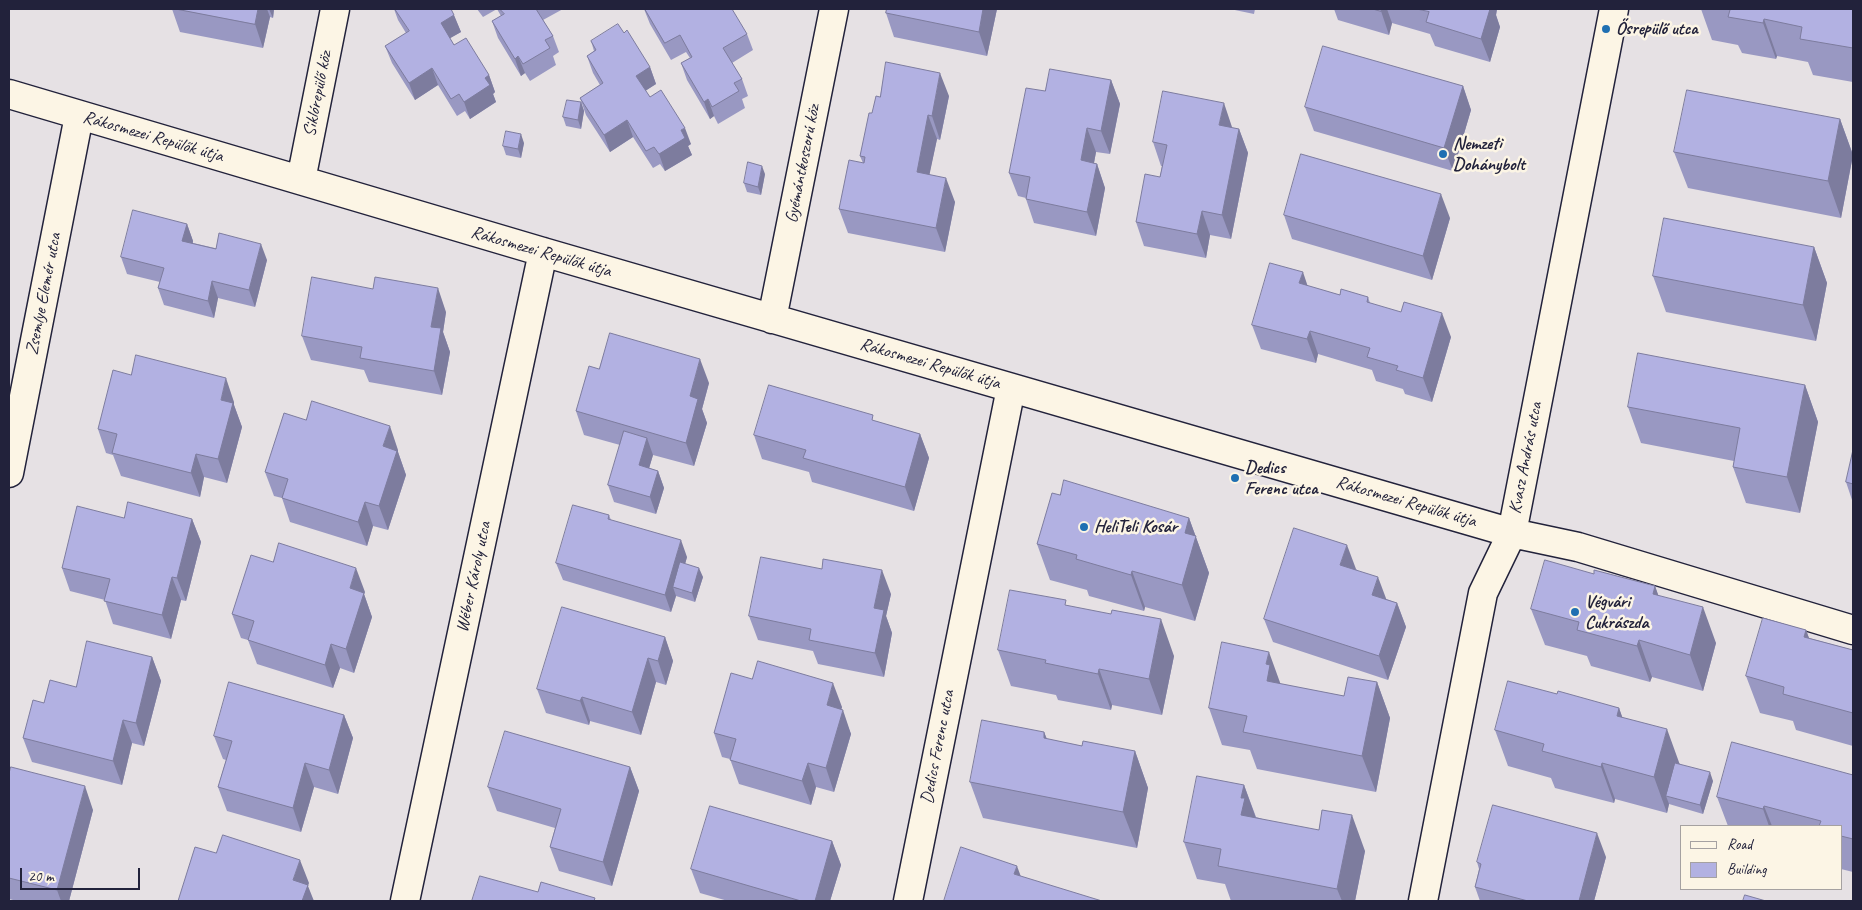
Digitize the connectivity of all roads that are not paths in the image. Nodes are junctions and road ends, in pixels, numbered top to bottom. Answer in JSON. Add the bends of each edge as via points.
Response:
{"nodes":[{"id":1,"x":335,"y":9,"type":"edge"},
{"id":2,"x":834,"y":9,"type":"edge"},
{"id":3,"x":1614,"y":9,"type":"edge"},
{"id":4,"x":9,"y":94,"type":"edge"},
{"id":5,"x":79,"y":116,"type":"junction"},
{"id":6,"x":301,"y":180,"type":"junction"},
{"id":7,"x":543,"y":252,"type":"junction"},
{"id":8,"x":772,"y":319,"type":"junction"},
{"id":9,"x":1011,"y":388,"type":"junction"},
{"id":10,"x":9,"y":473,"type":"edge"},
{"id":11,"x":1512,"y":532,"type":"junction"},
{"id":12,"x":1853,"y":630,"type":"edge"},
{"id":13,"x":404,"y":901,"type":"edge"},
{"id":14,"x":908,"y":901,"type":"edge"},
{"id":15,"x":1423,"y":901,"type":"edge"}],
"edges":[{"from":1,"to":6,"type":"street","name":"Siklórepülő köz"},
{"from":2,"to":8,"type":"street","name":"Gyémántkoszorú köz"},
{"from":3,"to":11,"type":"street","name":"Kvasz András utca"},
{"from":4,"to":5,"type":"street","name":"Rákosmezei Repülők útja"},
{"from":5,"to":6,"type":"street","name":"Rákosmezei Repülők útja"},
{"from":5,"to":10,"type":"street","name":"Zsemlye Elemér utca"},
{"from":6,"to":7,"type":"street","name":"Rákosmezei Repülők útja"},
{"from":7,"to":8,"type":"street","name":"Rákosmezei Repülők útja"},
{"from":7,"to":13,"type":"street","name":"Wéber Károly utca"},
{"from":8,"to":9,"type":"street","name":"Rákosmezei Repülők útja"},
{"from":9,"to":11,"type":"street","name":"Rákosmezei Repülők útja"},
{"from":9,"to":14,"type":"street","name":"Dedics Ferenc utca"},
{"from":11,"to":12,"type":"street","name":"Rákosmezei Repülők útja","via":[[1578,547]]},
{"from":11,"to":15,"type":"street","name":"Kvasz András utca","via":[[1483,593]]}]}
